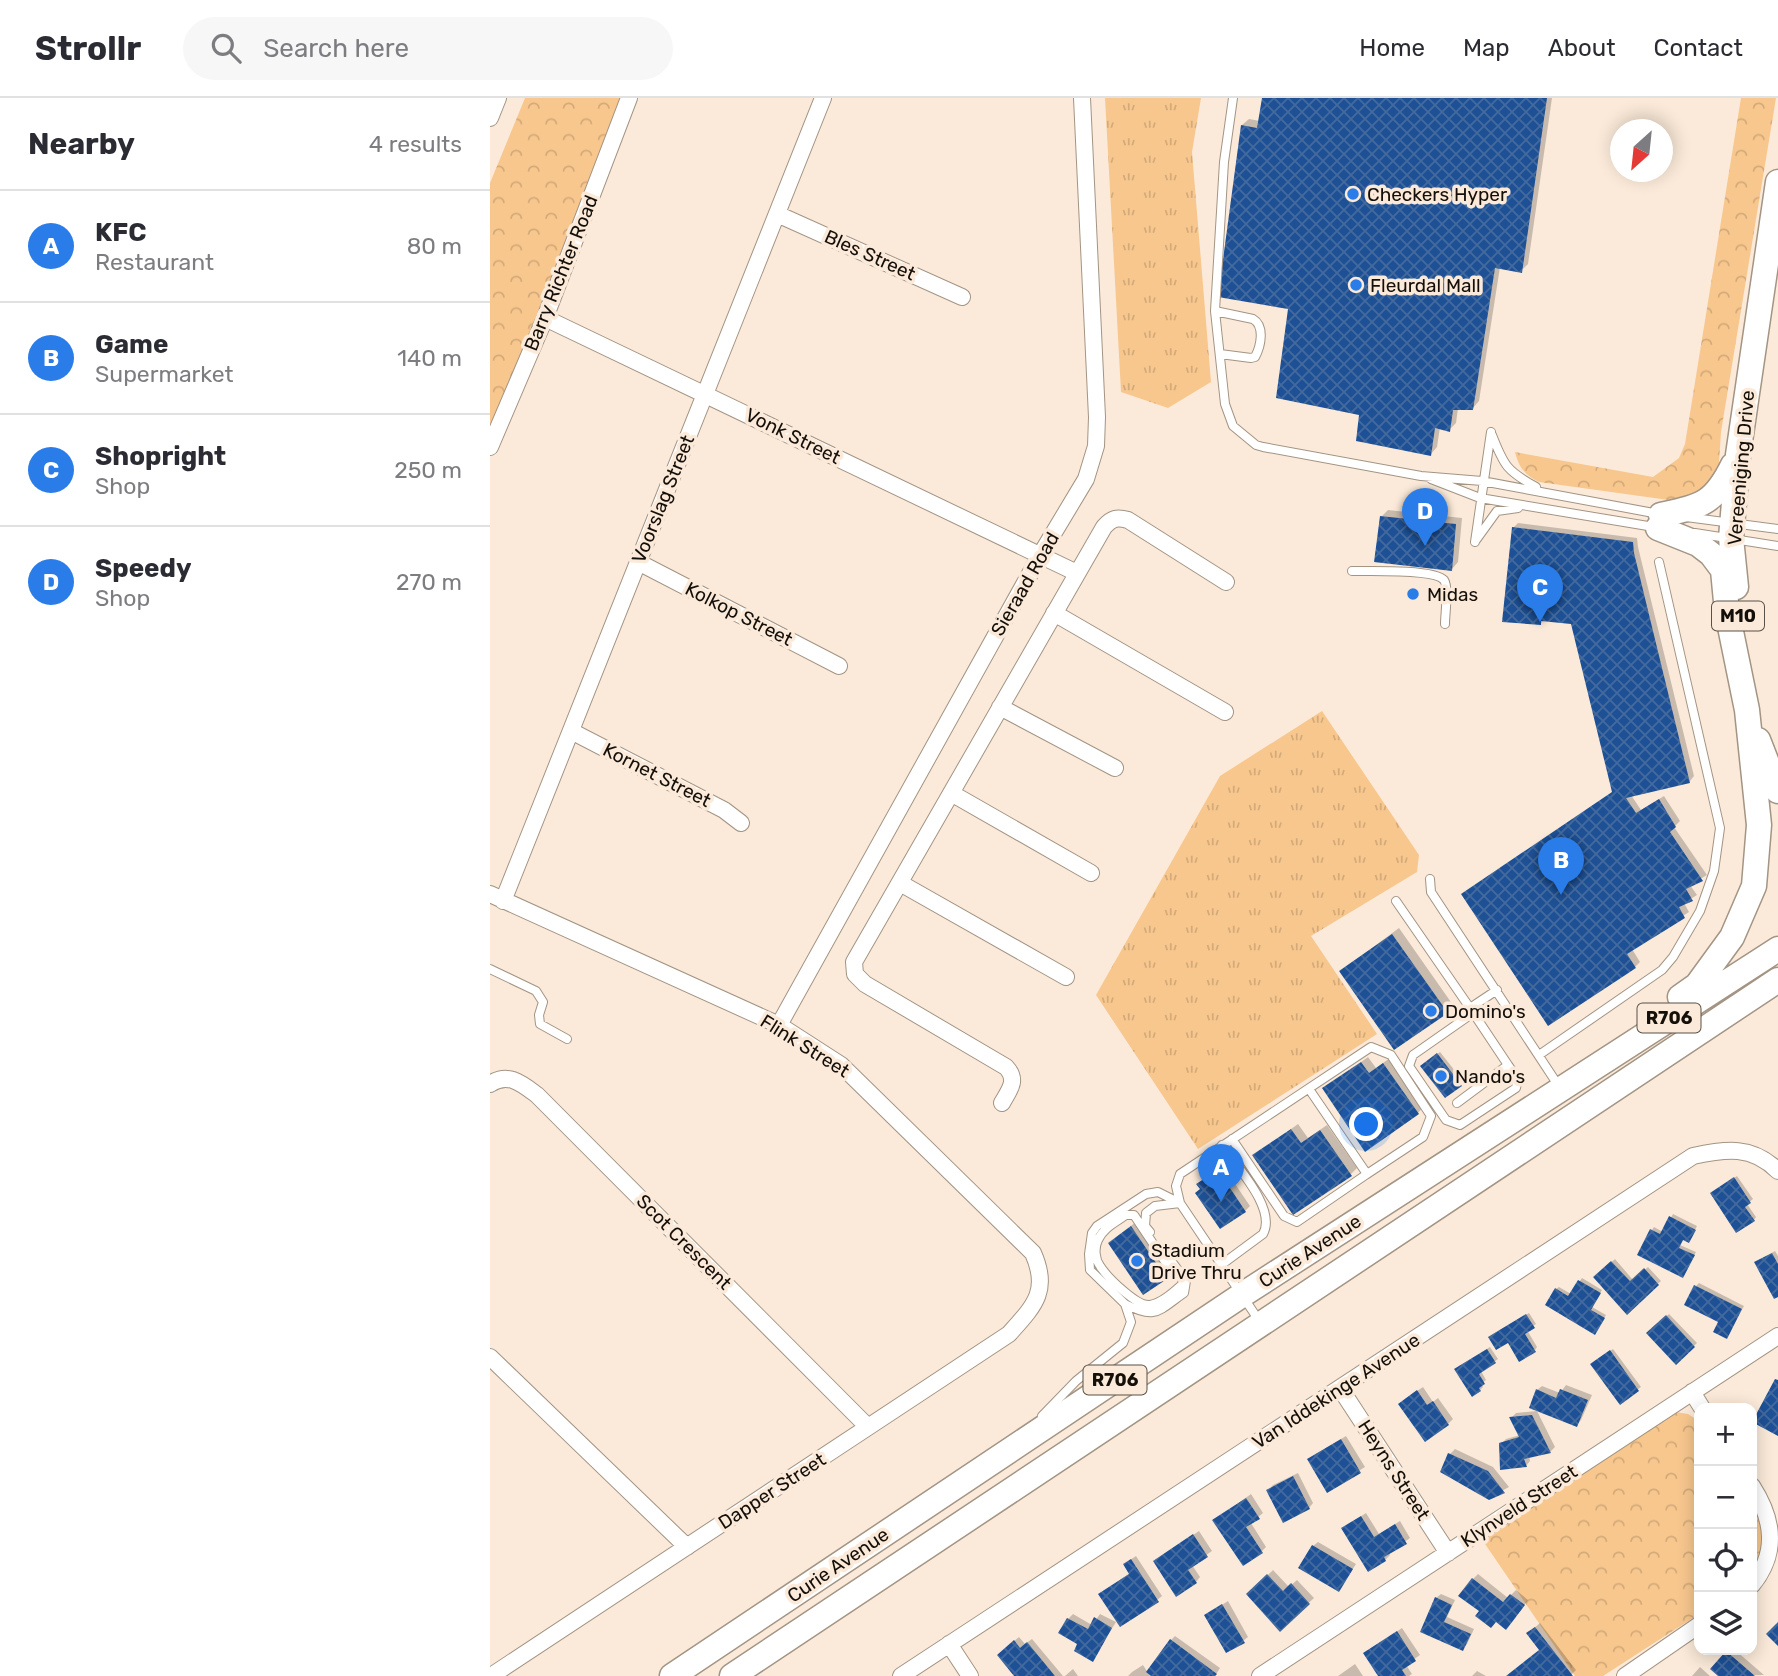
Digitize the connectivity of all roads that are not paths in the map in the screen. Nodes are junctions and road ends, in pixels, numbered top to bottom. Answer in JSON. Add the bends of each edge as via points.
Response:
{"nodes":[{"id":1,"x":498,"y":98,"type":"edge"},
{"id":2,"x":629,"y":98,"type":"edge"},
{"id":3,"x":823,"y":98,"type":"edge"},
{"id":4,"x":1082,"y":98,"type":"edge"},
{"id":5,"x":1233,"y":98,"type":"edge"},
{"id":6,"x":490,"y":118,"type":"edge"},
{"id":7,"x":1778,"y":182,"type":"edge"},
{"id":8,"x":777,"y":214,"type":"junction"},
{"id":9,"x":962,"y":297,"type":"dead end"},
{"id":10,"x":1215,"y":311,"type":"junction"},
{"id":11,"x":545,"y":318,"type":"junction"},
{"id":12,"x":1220,"y":354,"type":"junction"},
{"id":13,"x":705,"y":394,"type":"junction"},
{"id":14,"x":490,"y":447,"type":"edge"},
{"id":15,"x":1738,"y":455,"type":"junction"},
{"id":16,"x":1422,"y":476,"type":"junction"},
{"id":17,"x":1482,"y":481,"type":"junction"},
{"id":18,"x":1543,"y":491,"type":"junction"},
{"id":19,"x":1480,"y":498,"type":"junction"},
{"id":20,"x":1538,"y":507,"type":"junction"},
{"id":21,"x":1660,"y":521,"type":"junction"},
{"id":22,"x":1778,"y":529,"type":"edge"},
{"id":23,"x":1732,"y":530,"type":"junction"},
{"id":24,"x":1778,"y":546,"type":"edge"},
{"id":25,"x":1041,"y":554,"type":"junction"},
{"id":26,"x":638,"y":562,"type":"junction"},
{"id":27,"x":1659,"y":562,"type":"dead end"},
{"id":28,"x":1352,"y":571,"type":"dead end"},
{"id":29,"x":1077,"y":573,"type":"junction"},
{"id":30,"x":1226,"y":582,"type":"dead end"},
{"id":31,"x":1054,"y":613,"type":"junction"},
{"id":32,"x":1445,"y":624,"type":"dead end"},
{"id":33,"x":839,"y":666,"type":"dead end"},
{"id":34,"x":1000,"y":707,"type":"junction"},
{"id":35,"x":1747,"y":710,"type":"junction"},
{"id":36,"x":1225,"y":712,"type":"dead end"},
{"id":37,"x":571,"y":731,"type":"junction"},
{"id":38,"x":1115,"y":768,"type":"dead end"},
{"id":39,"x":1778,"y":791,"type":"edge"},
{"id":40,"x":951,"y":793,"type":"junction"},
{"id":41,"x":741,"y":823,"type":"dead end"},
{"id":42,"x":1091,"y":873,"type":"dead end"},
{"id":43,"x":1430,"y":878,"type":"dead end"},
{"id":44,"x":900,"y":883,"type":"junction"},
{"id":45,"x":497,"y":897,"type":"edge"},
{"id":46,"x":1396,"y":901,"type":"dead end"},
{"id":47,"x":1778,"y":949,"type":"edge"},
{"id":48,"x":490,"y":969,"type":"edge"},
{"id":49,"x":1066,"y":976,"type":"dead end"},
{"id":50,"x":1778,"y":979,"type":"edge"},
{"id":51,"x":1497,"y":990,"type":"junction"},
{"id":52,"x":1778,"y":991,"type":"edge"},
{"id":53,"x":1747,"y":1001,"type":"junction"},
{"id":54,"x":1472,"y":1011,"type":"junction"},
{"id":55,"x":779,"y":1025,"type":"junction"},
{"id":56,"x":567,"y":1039,"type":"dead end"},
{"id":57,"x":1539,"y":1055,"type":"junction"},
{"id":58,"x":1508,"y":1065,"type":"junction"},
{"id":59,"x":490,"y":1084,"type":"edge"},
{"id":60,"x":1560,"y":1088,"type":"junction"},
{"id":61,"x":1309,"y":1089,"type":"junction"},
{"id":62,"x":1002,"y":1103,"type":"dead end"},
{"id":63,"x":1457,"y":1103,"type":"dead end"},
{"id":64,"x":1233,"y":1139,"type":"junction"},
{"id":65,"x":1222,"y":1146,"type":"junction"},
{"id":66,"x":1778,"y":1171,"type":"edge"},
{"id":67,"x":1367,"y":1174,"type":"junction"},
{"id":68,"x":1180,"y":1203,"type":"junction"},
{"id":69,"x":1124,"y":1208,"type":"junction"},
{"id":70,"x":1146,"y":1226,"type":"junction"},
{"id":71,"x":1221,"y":1265,"type":"junction"},
{"id":72,"x":1186,"y":1281,"type":"junction"},
{"id":73,"x":1040,"y":1292,"type":"joint"},
{"id":74,"x":1242,"y":1296,"type":"junction"},
{"id":75,"x":1125,"y":1304,"type":"junction"},
{"id":76,"x":1262,"y":1325,"type":"junction"},
{"id":77,"x":1778,"y":1336,"type":"edge"},
{"id":78,"x":490,"y":1357,"type":"edge"},
{"id":79,"x":1340,"y":1388,"type":"junction"},
{"id":80,"x":1692,"y":1392,"type":"junction"},
{"id":81,"x":1699,"y":1403,"type":"edge"},
{"id":82,"x":868,"y":1427,"type":"junction"},
{"id":83,"x":1005,"y":1454,"type":"junction"},
{"id":84,"x":1757,"y":1494,"type":"edge"},
{"id":85,"x":687,"y":1546,"type":"junction"},
{"id":86,"x":1448,"y":1552,"type":"junction"},
{"id":87,"x":1757,"y":1580,"type":"edge"},
{"id":88,"x":1694,"y":1628,"type":"edge"},
{"id":89,"x":948,"y":1644,"type":"junction"},
{"id":90,"x":494,"y":1669,"type":"edge"},
{"id":91,"x":672,"y":1676,"type":"edge"},
{"id":92,"x":732,"y":1676,"type":"edge"},
{"id":93,"x":901,"y":1676,"type":"edge"},
{"id":94,"x":970,"y":1676,"type":"edge"},
{"id":95,"x":1260,"y":1676,"type":"edge"},
{"id":96,"x":1625,"y":1676,"type":"edge"}],
"edges":[{"from":1,"to":6,"type":"street"},
{"from":2,"to":11,"type":"street","name":"Barry Richter Road"},
{"from":3,"to":8,"type":"street","name":"Voorslag Street"},
{"from":4,"to":25,"type":"street","name":"Sieraad Road","via":[[1096,446],[1086,479]]},
{"from":5,"to":10,"type":"lane","via":[[1224,162]]},
{"from":7,"to":15,"type":"main road","name":"Vereeniging Drive","number":"M10"},
{"from":8,"to":9,"type":"street","name":"Bles Street"},
{"from":8,"to":13,"type":"street","name":"Voorslag Street"},
{"from":10,"to":12,"type":"lane"},
{"from":10,"to":12,"type":"lane","via":[[1253,319],[1261,329],[1255,357]]},
{"from":11,"to":13,"type":"street","name":"Vonk Street"},
{"from":11,"to":14,"type":"street","name":"Barry Richter Road"},
{"from":12,"to":16,"type":"lane","via":[[1225,404],[1233,426],[1255,445]]},
{"from":13,"to":25,"type":"street","name":"Vonk Street"},
{"from":13,"to":26,"type":"street","name":"Voorslag Street"},
{"from":15,"to":21,"type":"main road","via":[[1715,495]]},
{"from":15,"to":23,"type":"main road","name":"Vereeniging Drive","number":"M10"},
{"from":16,"to":17,"type":"lane"},
{"from":16,"to":19,"type":"lane"},
{"from":17,"to":18,"type":"lane"},
{"from":17,"to":18,"type":"lane","via":[[1491,432],[1511,473]]},
{"from":17,"to":19,"type":"lane"},
{"from":18,"to":21,"type":"lane"},
{"from":19,"to":20,"type":"lane"},
{"from":19,"to":20,"type":"lane","via":[[1475,542],[1497,511]]},
{"from":20,"to":21,"type":"lane"},
{"from":21,"to":23,"type":"lane"},
{"from":21,"to":23,"type":"lane"},
{"from":21,"to":35,"type":"main road","via":[[1711,554],[1723,570]]},
{"from":22,"to":23,"type":"lane"},
{"from":23,"to":24,"type":"lane"},
{"from":23,"to":35,"type":"main road","name":"Vereeniging Drive","number":"M10"},
{"from":25,"to":29,"type":"street","name":"Vonk Street"},
{"from":25,"to":55,"type":"street","name":"Sieraad Road"},
{"from":26,"to":33,"type":"street","name":"Kolkop Street"},
{"from":26,"to":37,"type":"street","name":"Voorslag Street"},
{"from":27,"to":57,"type":"lane","via":[[1720,828],[1714,871],[1689,933],[1662,970]]},
{"from":28,"to":32,"type":"lane","via":[[1440,577],[1446,587]]},
{"from":29,"to":30,"type":"street","via":[[1104,527],[1118,518]]},
{"from":29,"to":31,"type":"street"},
{"from":31,"to":34,"type":"street"},
{"from":31,"to":36,"type":"street"},
{"from":34,"to":38,"type":"street"},
{"from":34,"to":40,"type":"street"},
{"from":35,"to":39,"type":"main road","name":"Vereeniging Drive","number":"M10"},
{"from":35,"to":60,"type":"main road","via":[[1759,825],[1754,886],[1732,937],[1697,985],[1588,1062]]},
{"from":37,"to":41,"type":"street","name":"Kornet Street"},
{"from":37,"to":45,"type":"street","name":"Voorslag Street"},
{"from":40,"to":42,"type":"street"},
{"from":40,"to":44,"type":"street"},
{"from":43,"to":51,"type":"lane","via":[[1431,892]]},
{"from":44,"to":49,"type":"street"},
{"from":44,"to":62,"type":"street","via":[[854,962],[855,974],[1006,1067],[1013,1085]]},
{"from":45,"to":55,"type":"street","name":"Flink Street"},
{"from":46,"to":54,"type":"lane"},
{"from":47,"to":60,"type":"main road","name":"Curie Avenue","number":"R706"},
{"from":48,"to":56,"type":"lane","via":[[536,991],[542,1002],[540,1024]]},
{"from":50,"to":53,"type":"main road","name":"Curie Avenue","number":"R706"},
{"from":51,"to":54,"type":"lane"},
{"from":51,"to":57,"type":"lane"},
{"from":52,"to":53,"type":"main road"},
{"from":53,"to":76,"type":"main road","name":"Curie Avenue","number":"R706"},
{"from":54,"to":58,"type":"lane"},
{"from":54,"to":58,"type":"lane","via":[[1413,1055],[1409,1066],[1446,1121],[1460,1125],[1516,1088],[1518,1079]]},
{"from":55,"to":73,"type":"street","name":"Flink Street","via":[[841,1065],[1033,1253],[1041,1272]]},
{"from":57,"to":60,"type":"lane"},
{"from":58,"to":63,"type":"lane"},
{"from":59,"to":82,"type":"street","name":"Scot Crescent","via":[[509,1078],[537,1095]]},
{"from":60,"to":74,"type":"main road","name":"Curie Avenue","number":"R706"},
{"from":61,"to":64,"type":"lane"},
{"from":61,"to":67,"type":"lane"},
{"from":61,"to":67,"type":"lane","via":[[1371,1047],[1391,1055],[1431,1116],[1423,1137]]},
{"from":64,"to":65,"type":"lane"},
{"from":64,"to":67,"type":"lane","via":[[1284,1216],[1297,1222]]},
{"from":65,"to":68,"type":"lane","via":[[1180,1174],[1175,1186]]},
{"from":65,"to":71,"type":"lane","via":[[1268,1218],[1264,1234]]},
{"from":66,"to":79,"type":"street","name":"Van Iddekinge Avenue","via":[[1746,1151],[1693,1156]]},
{"from":68,"to":69,"type":"lane","via":[[1158,1192]]},
{"from":68,"to":70,"type":"lane","via":[[1155,1206],[1146,1213]]},
{"from":68,"to":71,"type":"lane"},
{"from":69,"to":70,"type":"lane","via":[[1135,1212]]},
{"from":69,"to":75,"type":"lane","via":[[1097,1226],[1089,1254],[1090,1270]]},
{"from":70,"to":72,"type":"lane"},
{"from":71,"to":74,"type":"lane"},
{"from":72,"to":72,"type":"lane","via":[[1152,1305],[1141,1304],[1100,1266],[1097,1241],[1126,1215],[1134,1215],[1172,1272]]},
{"from":72,"to":75,"type":"lane","via":[[1184,1293],[1154,1313]]},
{"from":73,"to":82,"type":"street","name":"Dapper Street","via":[[1009,1334]]},
{"from":74,"to":76,"type":"lane"},
{"from":74,"to":83,"type":"main road","name":"Curie Avenue","number":"R706"},
{"from":75,"to":83,"type":"lane","via":[[1131,1322],[1123,1343],[1076,1381]]},
{"from":76,"to":92,"type":"main road","name":"Curie Avenue","number":"R706"},
{"from":77,"to":80,"type":"street","name":"Klynveld Street"},
{"from":78,"to":85,"type":"street"},
{"from":79,"to":86,"type":"street","name":"Heyns Street"},
{"from":79,"to":89,"type":"street","name":"Van Iddekinge Avenue"},
{"from":80,"to":81,"type":"street"},
{"from":80,"to":86,"type":"street","name":"Klynveld Street"},
{"from":82,"to":85,"type":"street","name":"Dapper Street"},
{"from":83,"to":91,"type":"main road","name":"Curie Avenue","number":"R706"},
{"from":84,"to":87,"type":"street","via":[[1773,1530],[1772,1553]]},
{"from":85,"to":90,"type":"street","name":"Dapper Street"},
{"from":86,"to":95,"type":"street","name":"Klynveld Street"},
{"from":88,"to":96,"type":"street"},
{"from":89,"to":93,"type":"street","name":"Van Iddekinge Avenue"},
{"from":89,"to":94,"type":"street"}]}
